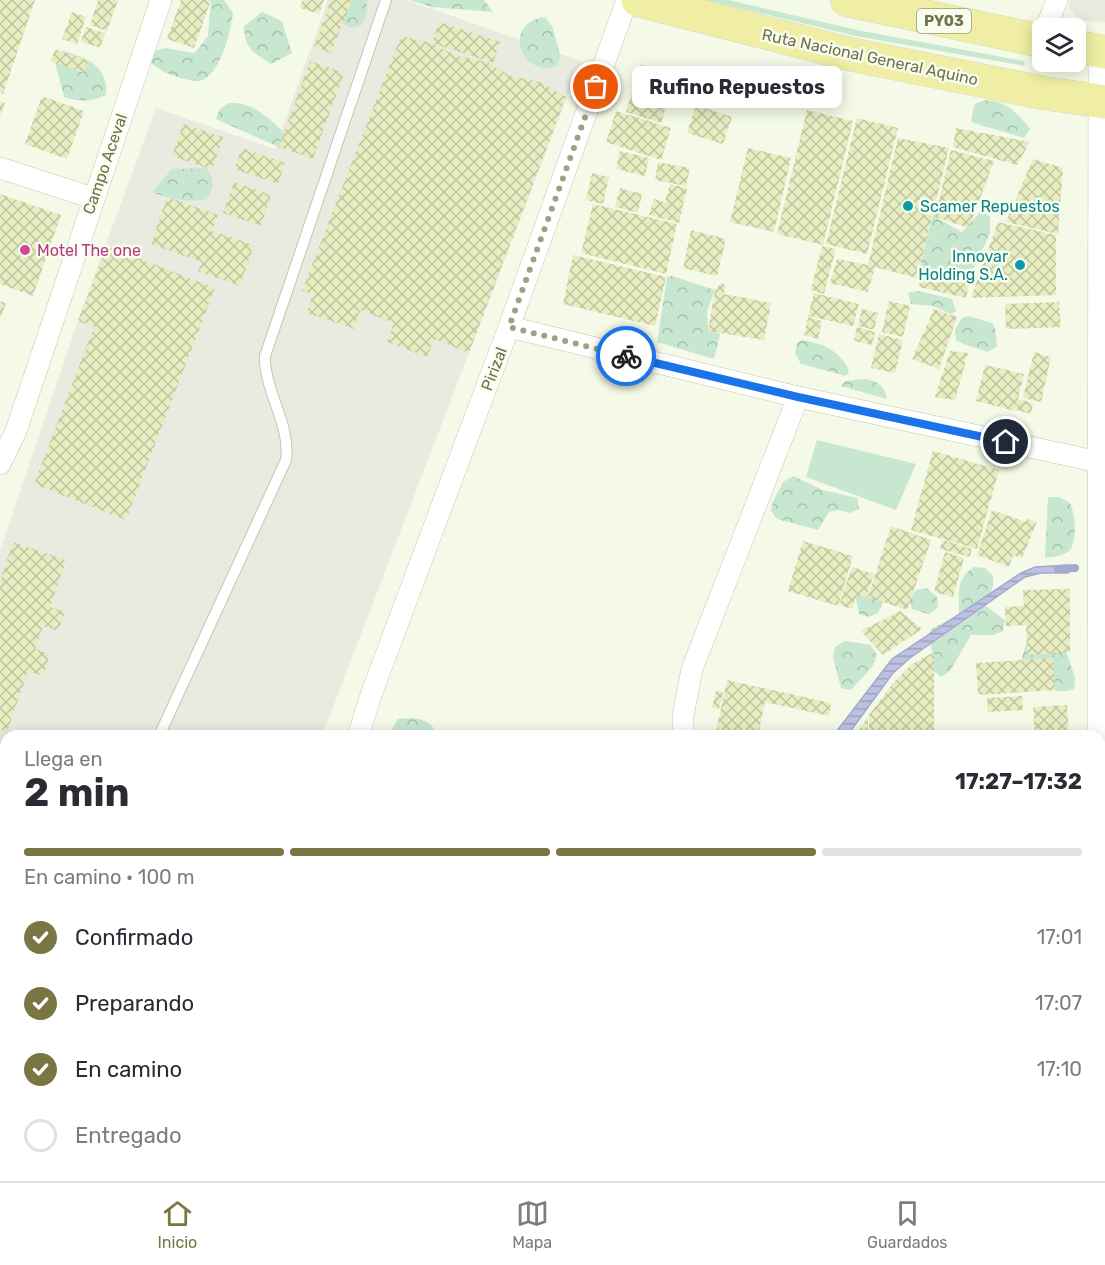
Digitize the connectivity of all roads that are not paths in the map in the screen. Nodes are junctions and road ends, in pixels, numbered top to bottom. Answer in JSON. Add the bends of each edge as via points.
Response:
{"nodes":[{"id":1,"x":161,"y":0,"type":"edge"},
{"id":2,"x":386,"y":0,"type":"edge"},
{"id":3,"x":627,"y":0,"type":"edge"},
{"id":4,"x":638,"y":0,"type":"edge"},
{"id":5,"x":847,"y":0,"type":"edge"},
{"id":6,"x":1058,"y":0,"type":"edge"},
{"id":7,"x":1051,"y":18,"type":"edge"},
{"id":8,"x":1032,"y":35,"type":"edge"},
{"id":9,"x":1093,"y":50,"type":"edge"},
{"id":10,"x":1102,"y":102,"type":"edge"},
{"id":11,"x":0,"y":168,"type":"edge"},
{"id":12,"x":93,"y":198,"type":"junction"},
{"id":13,"x":509,"y":327,"type":"junction"},
{"id":14,"x":798,"y":397,"type":"junction"},
{"id":15,"x":8,"y":428,"type":"edge"},
{"id":16,"x":1099,"y":462,"type":"junction"},
{"id":17,"x":0,"y":464,"type":"edge"},
{"id":18,"x":1101,"y":572,"type":"edge"},
{"id":19,"x":1102,"y":685,"type":"edge"},
{"id":20,"x":162,"y":730,"type":"edge"},
{"id":21,"x":360,"y":730,"type":"edge"},
{"id":22,"x":683,"y":730,"type":"edge"},
{"id":23,"x":1098,"y":730,"type":"edge"}],
"edges":[{"from":1,"to":12,"type":"street","name":"Campo Aceval"},
{"from":2,"to":20,"type":"lane","via":[[265,356],[286,439],[286,460]]},
{"from":3,"to":13,"type":"street","name":"Pirizal"},
{"from":4,"to":10,"type":"highway","name":"Ruta Nacional General Aquino","via":[[849,54]]},
{"from":5,"to":8,"type":"highway","number":"PY03"},
{"from":6,"to":7,"type":"street"},
{"from":9,"to":10,"type":"street"},
{"from":10,"to":16,"type":"street"},
{"from":11,"to":12,"type":"street"},
{"from":12,"to":15,"type":"street","name":"Campo Aceval"},
{"from":13,"to":14,"type":"street"},
{"from":13,"to":21,"type":"street","name":"Pirizal"},
{"from":14,"to":16,"type":"street"},
{"from":14,"to":22,"type":"street","via":[[692,669]]},
{"from":15,"to":17,"type":"street","name":"Campo Aceval"},
{"from":16,"to":18,"type":"street"},
{"from":18,"to":19,"type":"street"},
{"from":19,"to":23,"type":"street"}]}
